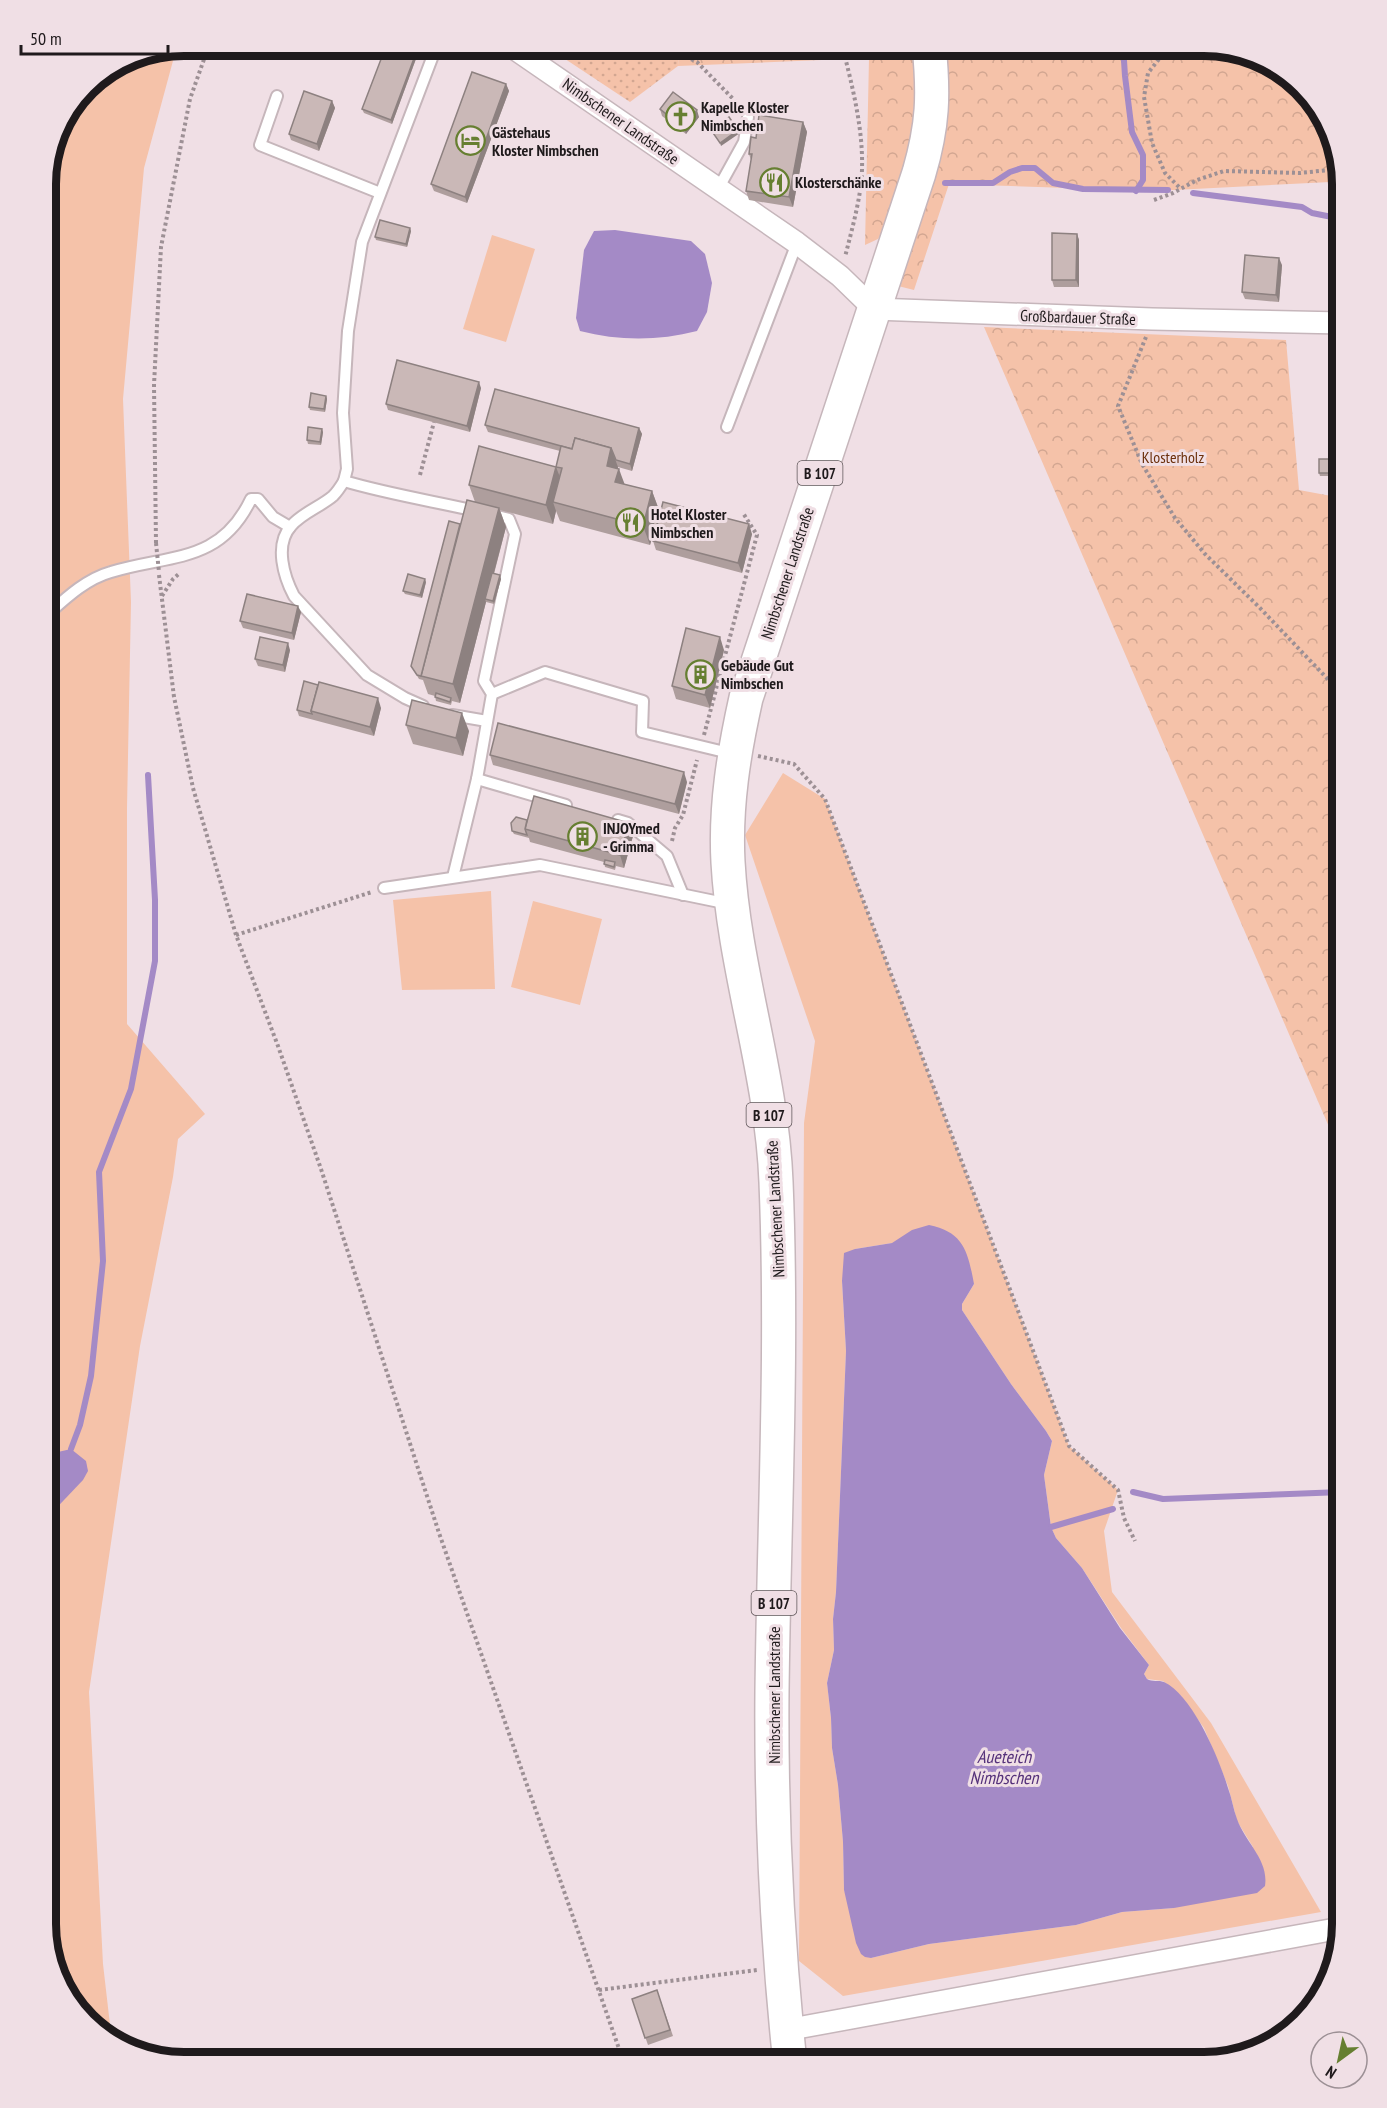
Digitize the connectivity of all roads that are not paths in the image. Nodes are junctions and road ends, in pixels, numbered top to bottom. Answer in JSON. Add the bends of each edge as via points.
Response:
{"nodes":[{"id":1,"x":433,"y":56,"type":"edge"},
{"id":2,"x":525,"y":56,"type":"edge"},
{"id":3,"x":930,"y":56,"type":"edge"},
{"id":4,"x":276,"y":96,"type":"dead end"},
{"id":5,"x":748,"y":117,"type":"road end"},
{"id":6,"x":718,"y":189,"type":"junction"},
{"id":7,"x":380,"y":193,"type":"junction"},
{"id":8,"x":797,"y":243,"type":"junction"},
{"id":9,"x":874,"y":309,"type":"junction"},
{"id":10,"x":1331,"y":323,"type":"edge"},
{"id":11,"x":728,"y":428,"type":"dead end"},
{"id":12,"x":344,"y":481,"type":"junction"},
{"id":13,"x":290,"y":527,"type":"junction"},
{"id":14,"x":56,"y":607,"type":"edge"},
{"id":15,"x":492,"y":694,"type":"junction"},
{"id":16,"x":487,"y":721,"type":"junction"},
{"id":17,"x":734,"y":754,"type":"junction"},
{"id":18,"x":477,"y":779,"type":"junction"},
{"id":19,"x":574,"y":807,"type":"edge"},
{"id":20,"x":606,"y":817,"type":"edge"},
{"id":21,"x":453,"y":877,"type":"junction"},
{"id":22,"x":384,"y":888,"type":"road end"},
{"id":23,"x":683,"y":895,"type":"junction"},
{"id":24,"x":732,"y":904,"type":"junction"},
{"id":25,"x":1331,"y":1930,"type":"edge"},
{"id":26,"x":786,"y":2030,"type":"junction"},
{"id":27,"x":789,"y":2052,"type":"edge"}],
"edges":[{"from":1,"to":7,"type":"lane"},
{"from":2,"to":6,"type":"street","name":"Nimbschener Landstraße"},
{"from":3,"to":9,"type":"main road","name":"Nimbschener Landstraße","number":"B 107","via":[[932,93],[928,142]]},
{"from":4,"to":7,"type":"lane","via":[[260,145]]},
{"from":5,"to":6,"type":"lane","via":[[744,142]]},
{"from":6,"to":8,"type":"street","name":"Nimbschener Landstraße"},
{"from":7,"to":12,"type":"lane","via":[[362,242],[348,331]]},
{"from":8,"to":9,"type":"street","name":"Nimbschener Landstraße"},
{"from":8,"to":11,"type":"lane"},
{"from":9,"to":10,"type":"street","name":"Großbardauer Straße"},
{"from":9,"to":17,"type":"main road","name":"Nimbschener Landstraße","number":"B 107","via":[[746,698]]},
{"from":12,"to":13,"type":"lane","via":[[334,496]]},
{"from":12,"to":15,"type":"lane","via":[[509,519],[515,534],[484,681]]},
{"from":13,"to":14,"type":"lane","via":[[273,517],[258,499],[251,499],[229,533],[208,548],[109,572],[73,591]]},
{"from":13,"to":16,"type":"lane","via":[[282,546],[286,581],[294,596],[367,675],[405,699],[436,711]]},
{"from":15,"to":16,"type":"lane"},
{"from":15,"to":17,"type":"lane","via":[[545,672],[643,700],[642,732]]},
{"from":16,"to":18,"type":"lane"},
{"from":17,"to":24,"type":"main road","name":"Nimbschener Landstraße","number":"B 107","via":[[728,860]]},
{"from":18,"to":19,"type":"lane"},
{"from":18,"to":21,"type":"lane"},
{"from":20,"to":23,"type":"lane","via":[[628,823],[667,856]]},
{"from":21,"to":22,"type":"lane"},
{"from":21,"to":23,"type":"lane","via":[[540,865]]},
{"from":23,"to":24,"type":"lane"},
{"from":24,"to":26,"type":"main road","name":"Nimbschener Landstraße","number":"B 107","via":[[776,1176],[780,1313],[772,1695],[774,1848]]},
{"from":25,"to":26,"type":"street"},
{"from":26,"to":27,"type":"main road","name":"Nimbschener Landstraße","number":"B 107"}]}
